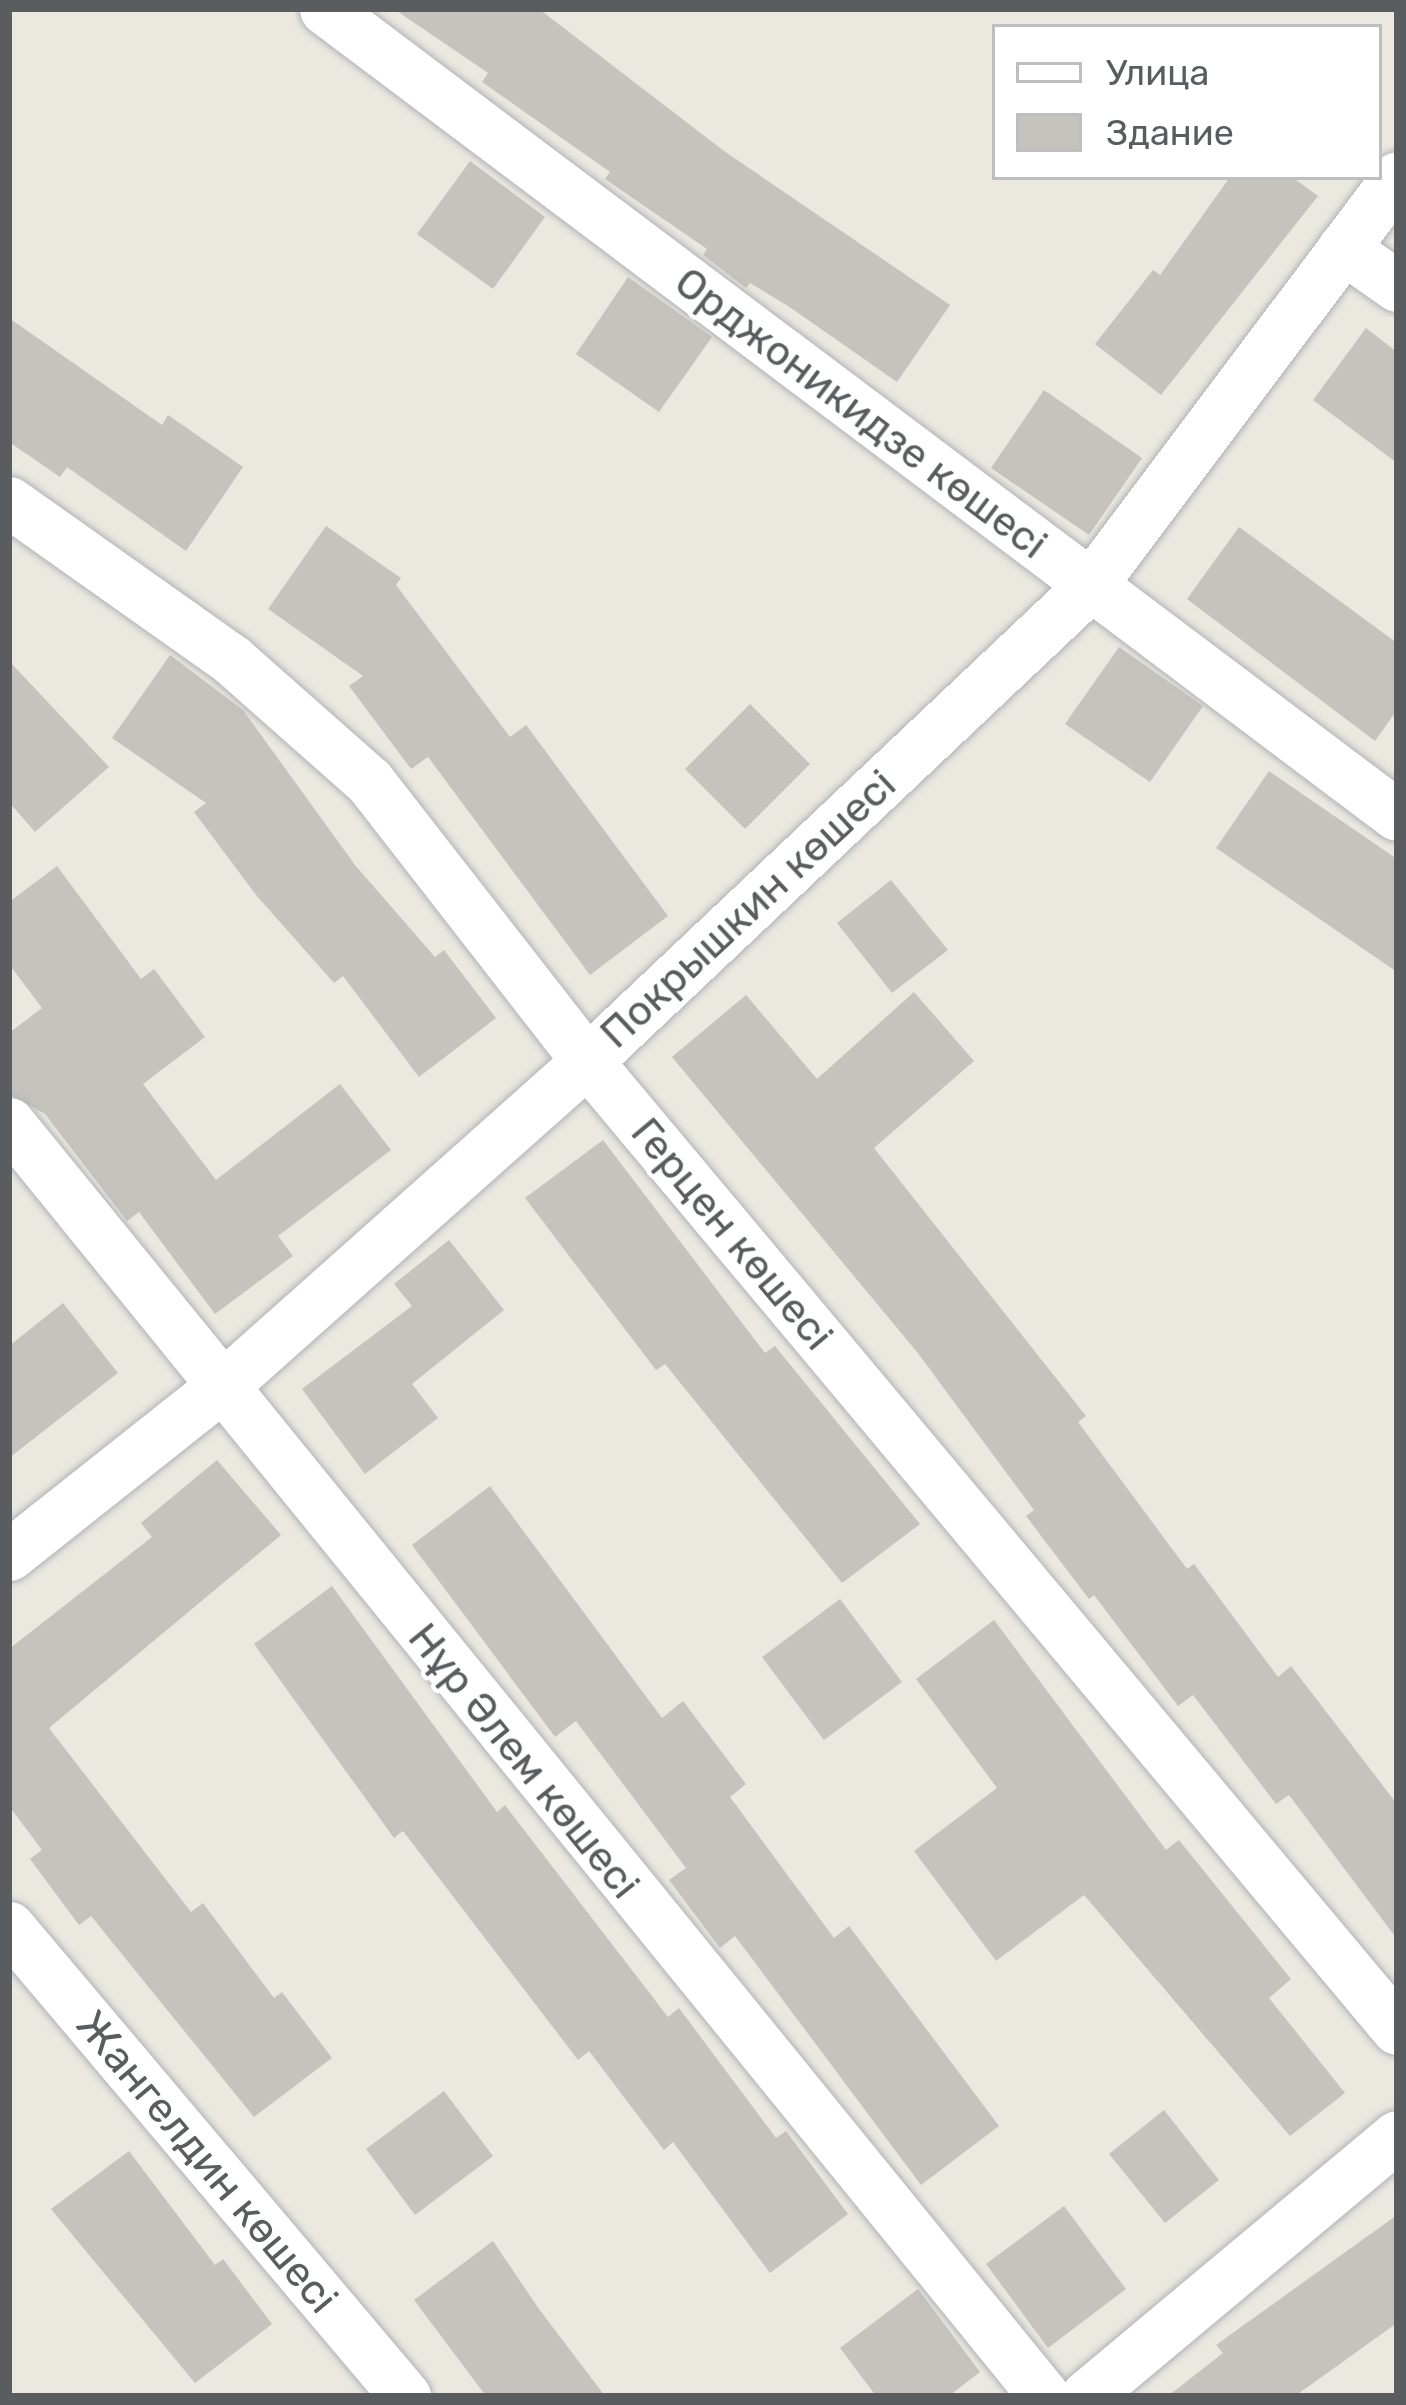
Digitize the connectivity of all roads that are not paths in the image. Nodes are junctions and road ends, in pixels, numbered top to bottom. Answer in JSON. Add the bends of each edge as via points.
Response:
{"nodes":[{"id":1,"x":325,"y":9,"type":"edge"},
{"id":2,"x":1397,"y":177,"type":"edge"},
{"id":3,"x":1343,"y":248,"type":"junction"},
{"id":4,"x":1397,"y":286,"type":"edge"},
{"id":5,"x":9,"y":502,"type":"edge"},
{"id":6,"x":1090,"y":586,"type":"junction"},
{"id":7,"x":1397,"y":815,"type":"edge"},
{"id":8,"x":587,"y":1061,"type":"junction"},
{"id":9,"x":9,"y":1123,"type":"edge"},
{"id":10,"x":227,"y":1382,"type":"junction"},
{"id":11,"x":9,"y":1555,"type":"edge"},
{"id":12,"x":9,"y":1927,"type":"edge"},
{"id":13,"x":1397,"y":2030,"type":"edge"},
{"id":14,"x":1397,"y":2136,"type":"edge"},
{"id":15,"x":405,"y":2396,"type":"edge"},
{"id":16,"x":1044,"y":2396,"type":"edge"},
{"id":17,"x":1086,"y":2396,"type":"edge"}],
"edges":[{"from":1,"to":6,"type":"street","name":"Орджоникидзе көшесі"},
{"from":2,"to":3,"type":"street","name":"Покрышкин көшесі"},
{"from":3,"to":4,"type":"street"},
{"from":3,"to":6,"type":"street","name":"Покрышкин көшесі"},
{"from":5,"to":8,"type":"street","name":"Герцен көшесі","via":[[232,660],[368,781]]},
{"from":6,"to":7,"type":"street","name":"Орджоникидзе көшесі"},
{"from":6,"to":8,"type":"street","name":"Покрышкин көшесі"},
{"from":8,"to":10,"type":"street","name":"Покрышкин көшесі"},
{"from":8,"to":13,"type":"street","name":"Герцен көшесі"},
{"from":9,"to":10,"type":"street","name":"Нұр Әлем көшесі"},
{"from":10,"to":11,"type":"street","name":"Покрышкин көшесі"},
{"from":10,"to":16,"type":"street","name":"Нұр Әлем көшесі","via":[[412,1625]]},
{"from":12,"to":15,"type":"street","name":"Жангелдин көшесі"},
{"from":14,"to":17,"type":"street"}]}
